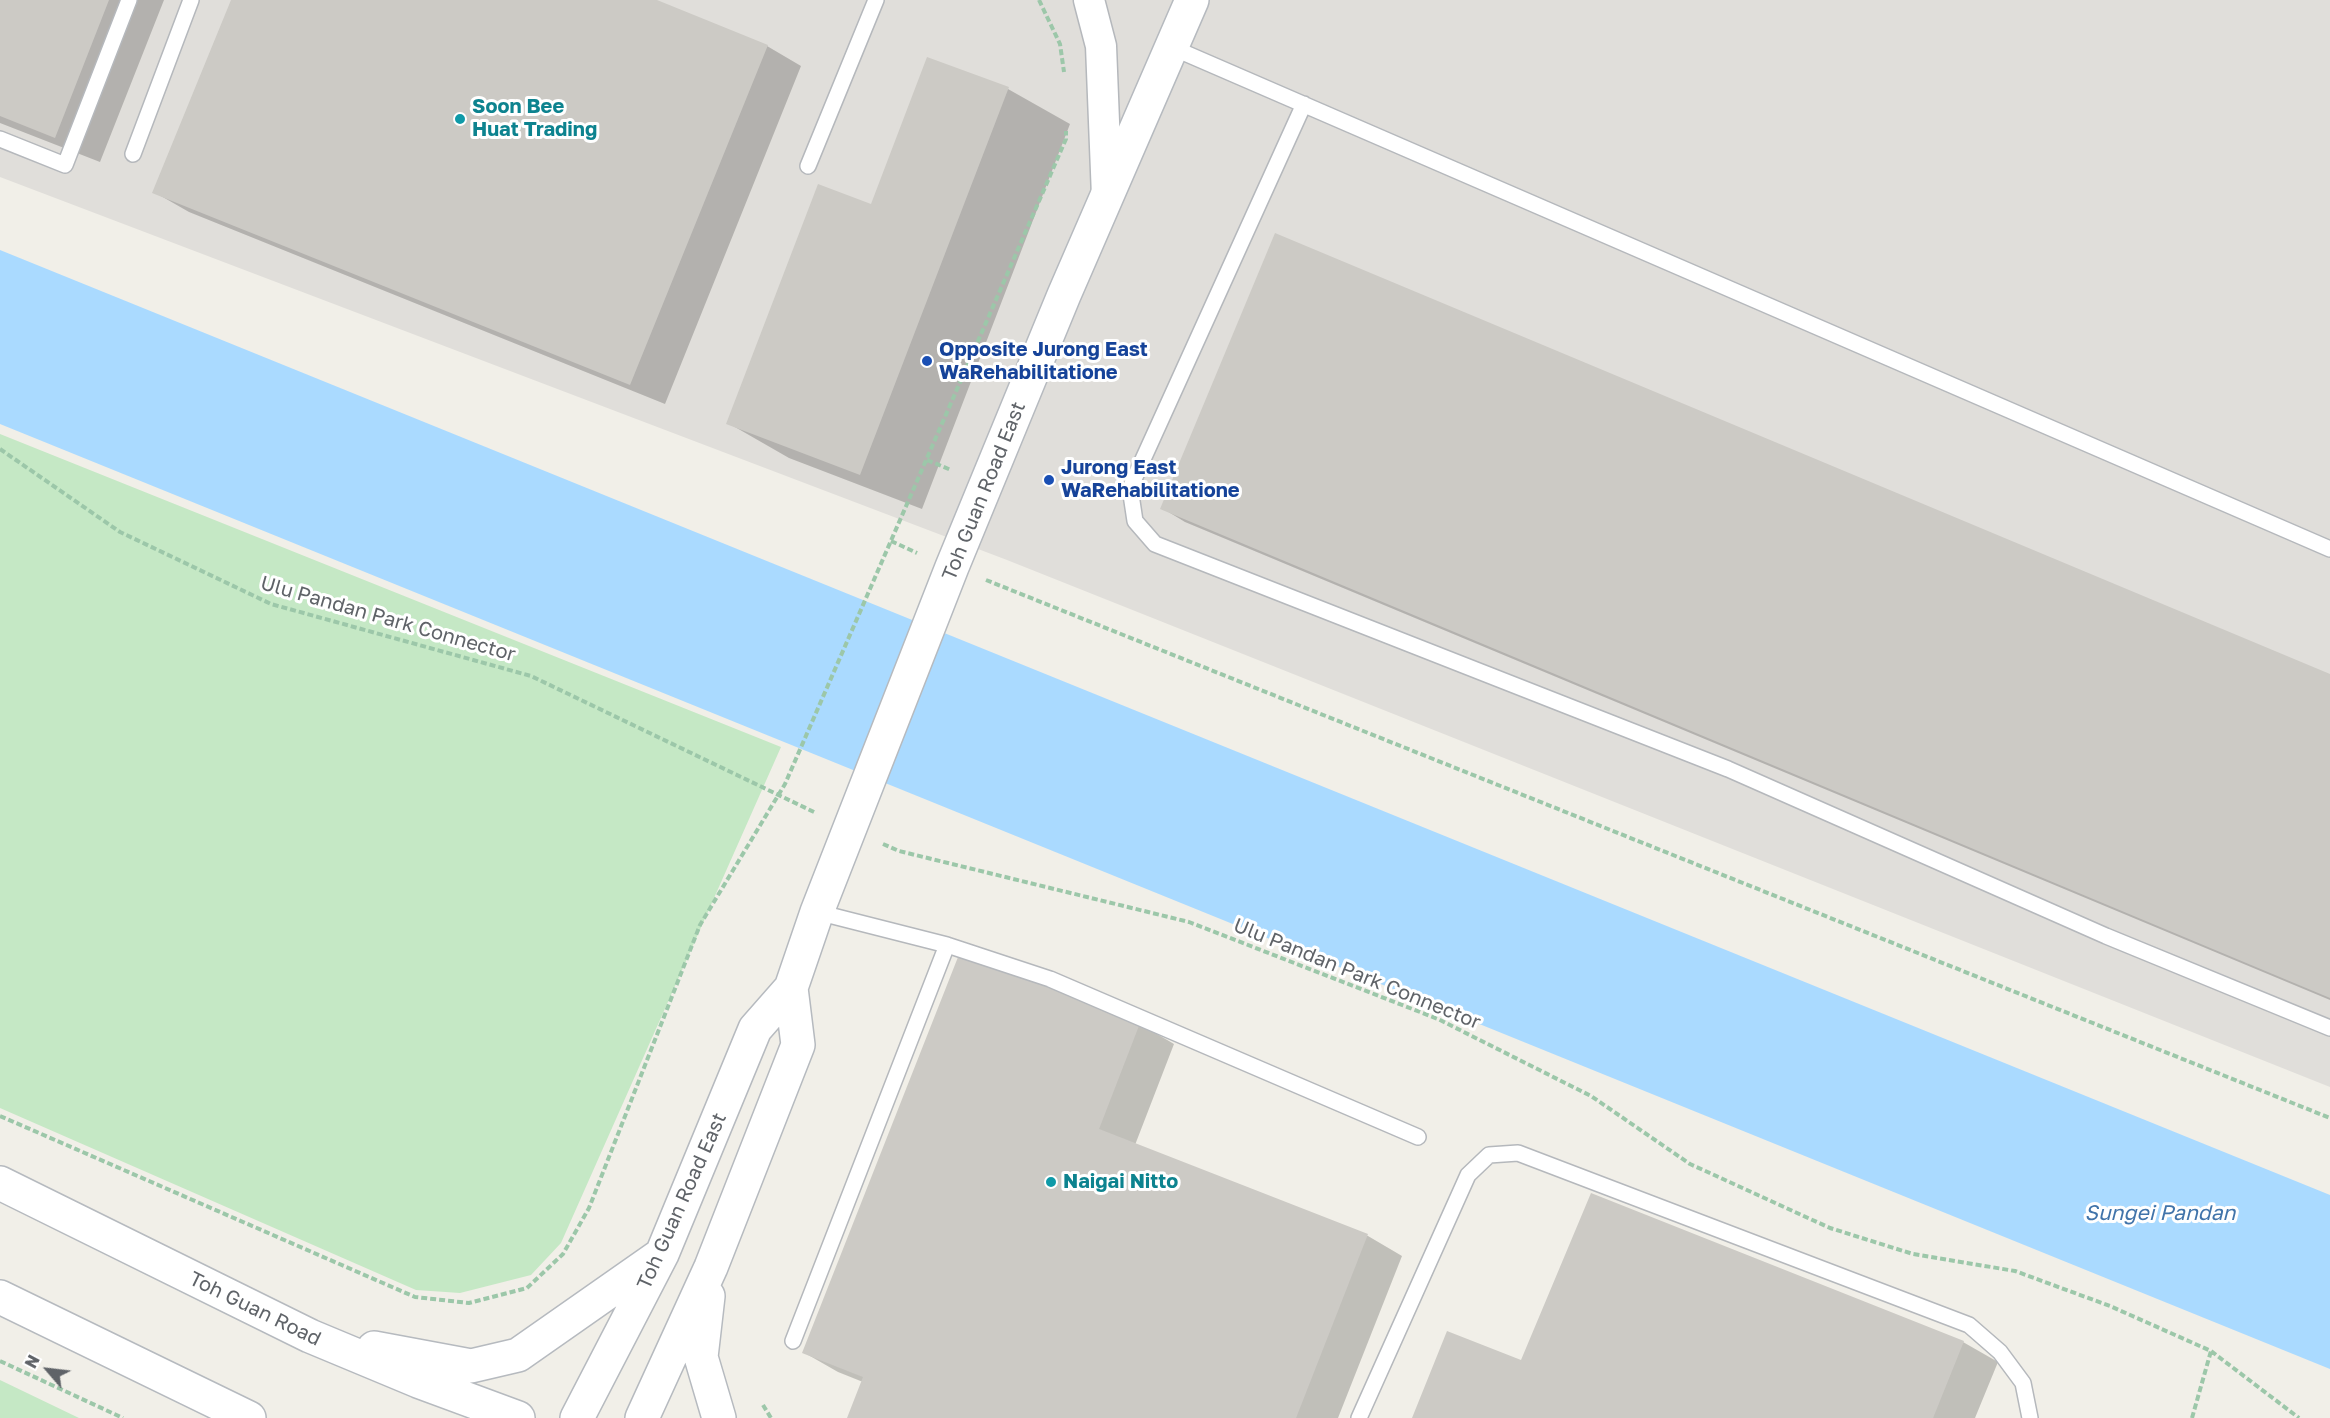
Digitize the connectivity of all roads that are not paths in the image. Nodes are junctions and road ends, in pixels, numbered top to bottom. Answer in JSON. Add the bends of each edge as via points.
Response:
{"nodes":[{"id":1,"x":129,"y":0,"type":"edge"},
{"id":2,"x":191,"y":0,"type":"edge"},
{"id":3,"x":876,"y":0,"type":"edge"},
{"id":4,"x":1089,"y":0,"type":"edge"},
{"id":5,"x":1192,"y":0,"type":"edge"},
{"id":6,"x":1171,"y":47,"type":"junction"},
{"id":7,"x":1304,"y":104,"type":"junction"},
{"id":8,"x":0,"y":139,"type":"edge"},
{"id":9,"x":133,"y":153,"type":"dead end"},
{"id":10,"x":808,"y":166,"type":"dead end"},
{"id":11,"x":1107,"y":197,"type":"junction"},
{"id":12,"x":2330,"y":549,"type":"edge"},
{"id":13,"x":817,"y":912,"type":"junction"},
{"id":14,"x":947,"y":945,"type":"junction"},
{"id":15,"x":791,"y":988,"type":"junction"},
{"id":16,"x":2330,"y":1028,"type":"edge"},
{"id":17,"x":1418,"y":1137,"type":"dead end"},
{"id":18,"x":0,"y":1183,"type":"edge"},
{"id":19,"x":662,"y":1254,"type":"junction"},
{"id":20,"x":711,"y":1267,"type":"junction"},
{"id":21,"x":0,"y":1297,"type":"edge"},
{"id":22,"x":310,"y":1336,"type":"junction"},
{"id":23,"x":793,"y":1341,"type":"dead end"},
{"id":24,"x":249,"y":1418,"type":"edge"},
{"id":25,"x":518,"y":1418,"type":"edge"},
{"id":26,"x":577,"y":1418,"type":"edge"},
{"id":27,"x":642,"y":1418,"type":"edge"},
{"id":28,"x":719,"y":1418,"type":"edge"},
{"id":29,"x":1359,"y":1418,"type":"edge"},
{"id":30,"x":2030,"y":1418,"type":"edge"}],
"edges":[{"from":1,"to":8,"type":"lane","via":[[65,165]]},
{"from":2,"to":9,"type":"lane"},
{"from":3,"to":10,"type":"lane"},
{"from":4,"to":11,"type":"street","via":[[1101,46]]},
{"from":5,"to":6,"type":"street","name":"Toh Guan Road East"},
{"from":6,"to":7,"type":"lane"},
{"from":6,"to":11,"type":"street","name":"Toh Guan Road East"},
{"from":7,"to":12,"type":"lane"},
{"from":7,"to":16,"type":"lane","via":[[1130,488],[1135,521],[1155,544],[1728,769],[2106,936]]},
{"from":11,"to":13,"type":"street","name":"Toh Guan Road East","via":[[949,576]]},
{"from":13,"to":14,"type":"lane"},
{"from":13,"to":15,"type":"street","name":"Toh Guan Road East"},
{"from":14,"to":17,"type":"lane","via":[[1050,979]]},
{"from":14,"to":23,"type":"lane"},
{"from":15,"to":19,"type":"street","name":"Toh Guan Road East","via":[[755,1029]]},
{"from":15,"to":20,"type":"street","name":"Toh Guan Road East","via":[[798,1045]]},
{"from":18,"to":22,"type":"street","name":"Toh Guan Road"},
{"from":19,"to":22,"type":"street","via":[[518,1355],[471,1366]]},
{"from":19,"to":26,"type":"street","name":"Toh Guan Road East"},
{"from":20,"to":27,"type":"street","name":"Toh Guan Road East"},
{"from":20,"to":28,"type":"street","via":[[701,1357]]},
{"from":21,"to":24,"type":"street"},
{"from":22,"to":25,"type":"street","name":"Toh Guan Road"},
{"from":29,"to":30,"type":"lane","via":[[1468,1175],[1489,1155],[1518,1154],[1969,1325],[2000,1352],[2023,1383]]}]}
